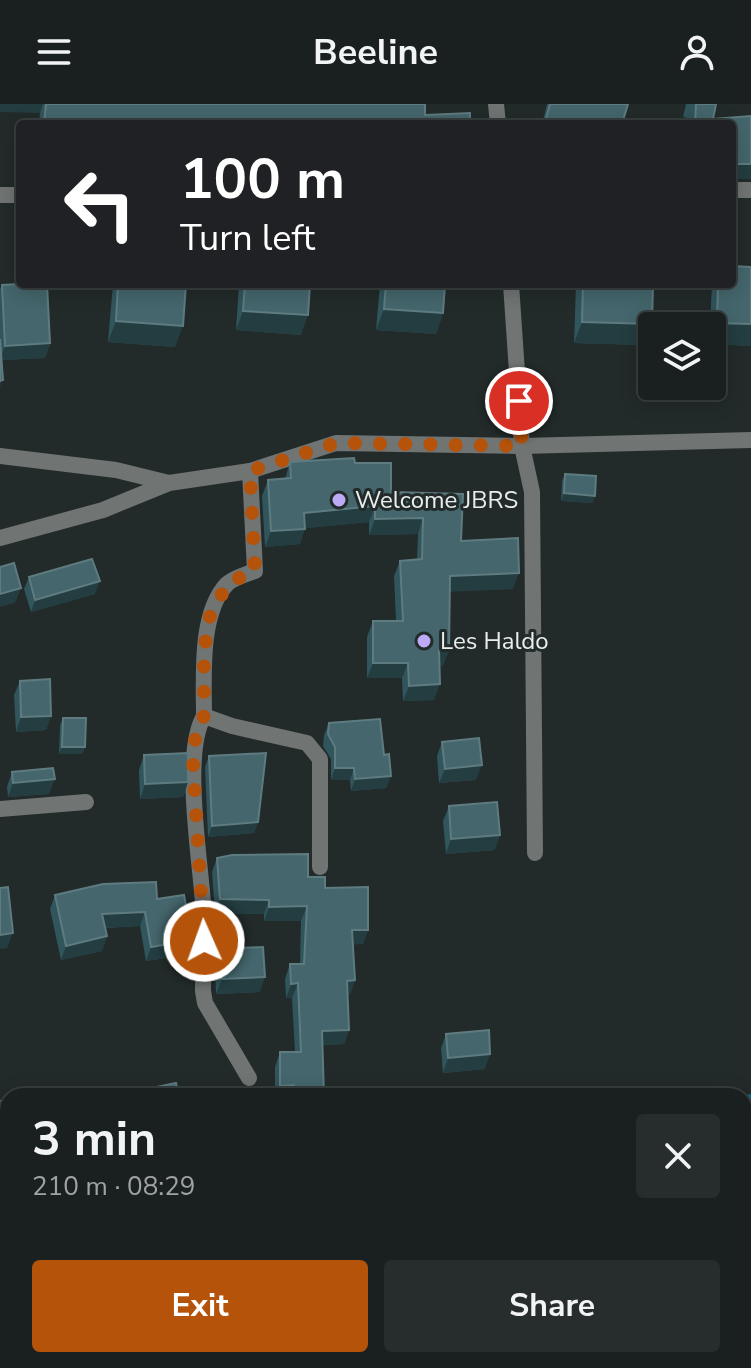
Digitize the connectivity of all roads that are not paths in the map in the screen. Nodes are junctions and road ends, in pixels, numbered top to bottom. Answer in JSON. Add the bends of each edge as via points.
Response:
{"nodes":[{"id":1,"x":511,"y":288,"type":"edge"},
{"id":2,"x":751,"y":440,"type":"edge"},
{"id":3,"x":522,"y":446,"type":"junction"},
{"id":4,"x":0,"y":456,"type":"edge"},
{"id":5,"x":250,"y":471,"type":"junction"},
{"id":6,"x":169,"y":483,"type":"junction"},
{"id":7,"x":0,"y":538,"type":"edge"},
{"id":8,"x":204,"y":716,"type":"junction"},
{"id":9,"x":86,"y":802,"type":"dead end"},
{"id":10,"x":0,"y":809,"type":"edge"},
{"id":11,"x":535,"y":853,"type":"dead end"},
{"id":12,"x":320,"y":867,"type":"dead end"},
{"id":13,"x":249,"y":1078,"type":"dead end"}],
"edges":[{"from":1,"to":3,"type":"street"},
{"from":2,"to":3,"type":"street"},
{"from":3,"to":5,"type":"street","via":[[336,443]]},
{"from":3,"to":11,"type":"street","via":[[532,492]]},
{"from":4,"to":6,"type":"street","via":[[116,470]]},
{"from":5,"to":6,"type":"street"},
{"from":5,"to":8,"type":"street","via":[[255,571],[228,583],[210,616]]},
{"from":6,"to":7,"type":"street","via":[[103,510]]},
{"from":8,"to":12,"type":"street","via":[[307,743],[320,759]]},
{"from":8,"to":13,"type":"street","via":[[196,729],[193,764],[204,915],[203,991]]},
{"from":9,"to":10,"type":"street"}]}
